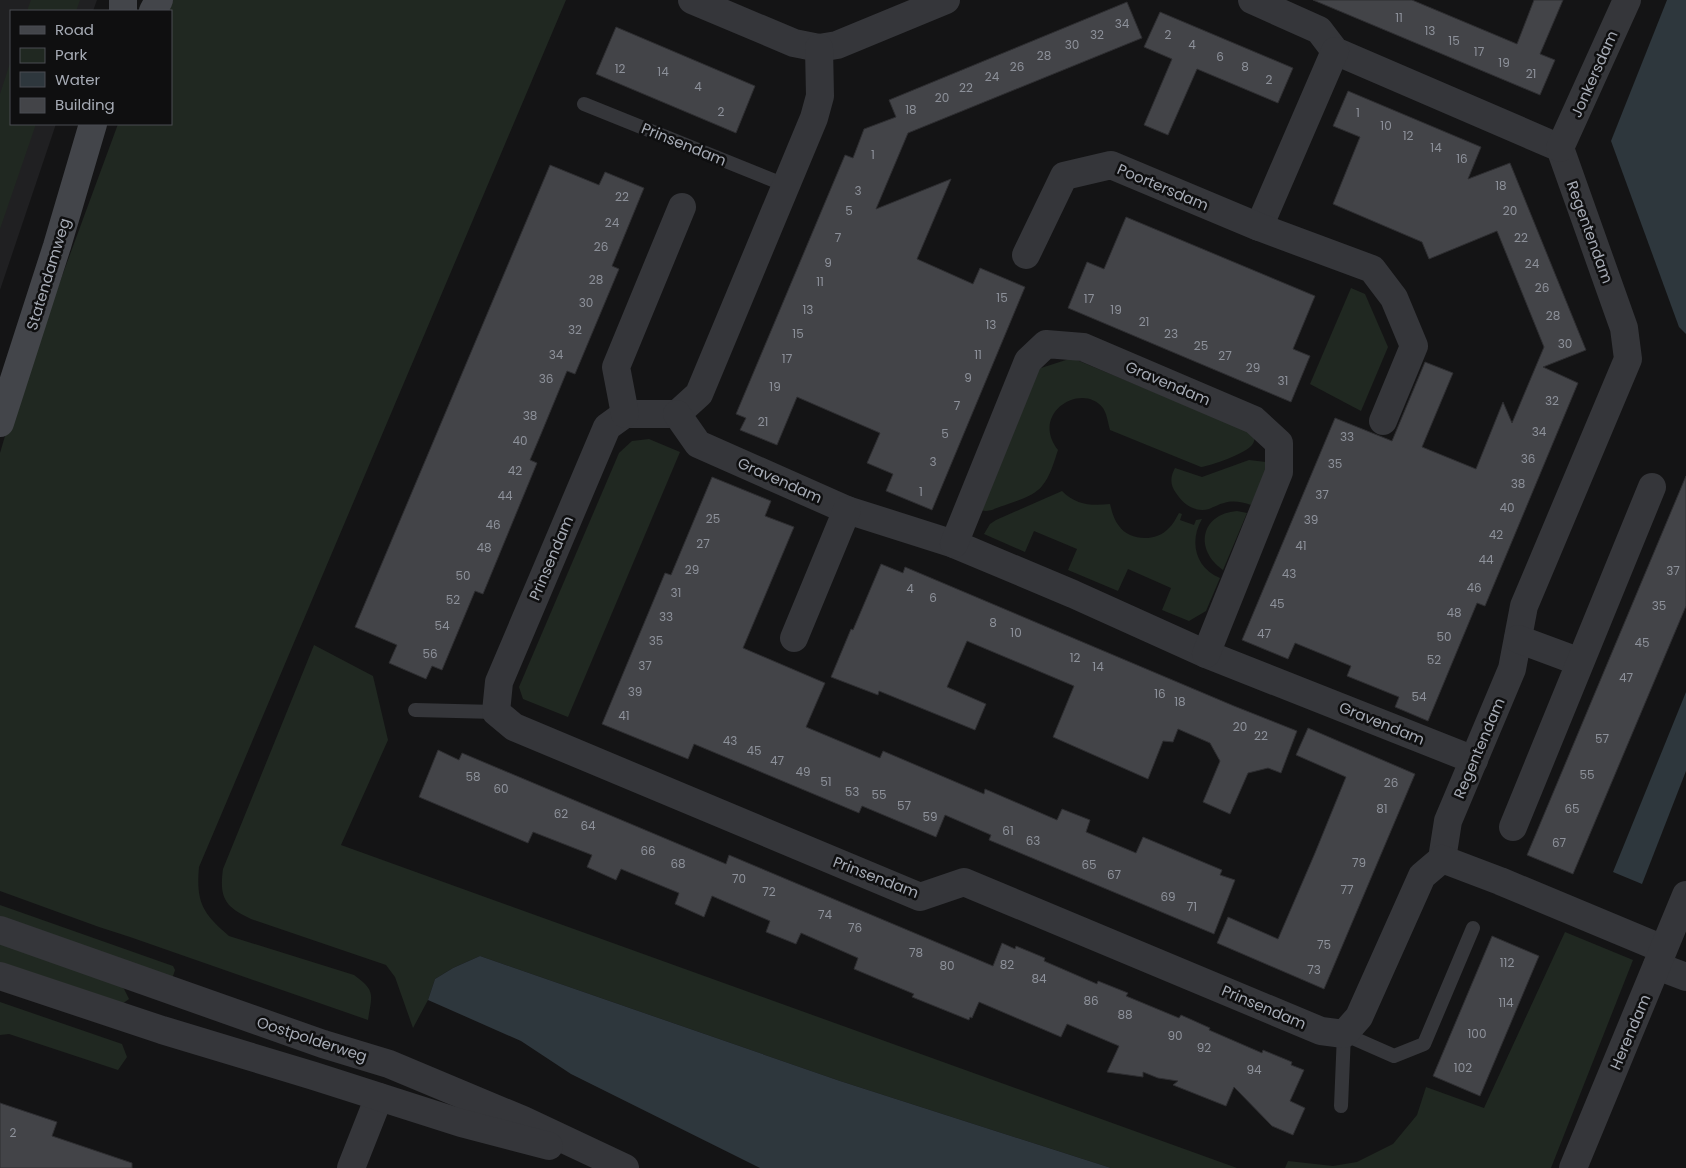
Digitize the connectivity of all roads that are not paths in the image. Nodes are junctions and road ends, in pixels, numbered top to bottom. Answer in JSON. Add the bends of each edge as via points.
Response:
{"nodes":[{"id":1,"x":692,"y":0,"type":"edge"},
{"id":2,"x":946,"y":0,"type":"edge"},
{"id":3,"x":1252,"y":0,"type":"edge"},
{"id":4,"x":1627,"y":0,"type":"edge"},
{"id":5,"x":819,"y":48,"type":"junction"},
{"id":6,"x":1335,"y":51,"type":"junction"},
{"id":7,"x":584,"y":104,"type":"dead end"},
{"id":8,"x":93,"y":125,"type":"edge"},
{"id":9,"x":1560,"y":148,"type":"junction"},
{"id":10,"x":785,"y":184,"type":"junction"},
{"id":11,"x":682,"y":207,"type":"dead end"},
{"id":12,"x":1258,"y":226,"type":"junction"},
{"id":13,"x":1026,"y":255,"type":"dead end"},
{"id":14,"x":625,"y":414,"type":"junction"},
{"id":15,"x":677,"y":414,"type":"junction"},
{"id":16,"x":1383,"y":422,"type":"dead end"},
{"id":17,"x":0,"y":423,"type":"edge"},
{"id":18,"x":1652,"y":487,"type":"dead end"},
{"id":19,"x":847,"y":510,"type":"junction"},
{"id":20,"x":954,"y":544,"type":"junction"},
{"id":21,"x":794,"y":638,"type":"dead end"},
{"id":22,"x":1518,"y":639,"type":"junction"},
{"id":23,"x":1206,"y":654,"type":"junction"},
{"id":24,"x":1580,"y":662,"type":"junction"},
{"id":25,"x":415,"y":710,"type":"dead end"},
{"id":26,"x":496,"y":712,"type":"junction"},
{"id":27,"x":1474,"y":760,"type":"junction"},
{"id":28,"x":1513,"y":827,"type":"dead end"},
{"id":29,"x":1442,"y":859,"type":"junction"},
{"id":30,"x":1686,"y":896,"type":"edge"},
{"id":31,"x":1473,"y":928,"type":"dead end"},
{"id":32,"x":0,"y":930,"type":"edge"},
{"id":33,"x":1660,"y":958,"type":"junction"},
{"id":34,"x":0,"y":976,"type":"edge"},
{"id":35,"x":1686,"y":977,"type":"edge"},
{"id":36,"x":1344,"y":1034,"type":"junction"},
{"id":37,"x":389,"y":1064,"type":"junction"},
{"id":38,"x":379,"y":1097,"type":"junction"},
{"id":39,"x":1341,"y":1106,"type":"dead end"},
{"id":40,"x":621,"y":1166,"type":"edge"},
{"id":41,"x":351,"y":1168,"type":"edge"},
{"id":42,"x":1573,"y":1168,"type":"edge"}],
"edges":[{"from":1,"to":5,"type":"street","via":[[794,43]]},
{"from":2,"to":5,"type":"street","via":[[837,45]]},
{"from":3,"to":6,"type":"street","via":[[1319,30]]},
{"from":4,"to":9,"type":"street","name":"Jonkersdam"},
{"from":5,"to":10,"type":"street","via":[[820,96],[814,118]]},
{"from":6,"to":9,"type":"street"},
{"from":6,"to":12,"type":"street"},
{"from":7,"to":10,"type":"lane","name":"Prinsendam"},
{"from":8,"to":17,"type":"main road","name":"Statendamweg"},
{"from":9,"to":22,"type":"street","name":"Regentendam","via":[[1624,328],[1628,359],[1524,606]]},
{"from":10,"to":15,"type":"street","via":[[699,394]]},
{"from":11,"to":14,"type":"street","via":[[616,367]]},
{"from":12,"to":13,"type":"street","name":"Poortersdam","via":[[1112,165],[1064,176]]},
{"from":12,"to":16,"type":"street","name":"Poortersdam","via":[[1372,269],[1394,298],[1414,346]]},
{"from":14,"to":15,"type":"street"},
{"from":14,"to":26,"type":"street","name":"Prinsendam","via":[[607,427],[499,682]]},
{"from":15,"to":19,"type":"street","name":"Gravendam","via":[[698,444]]},
{"from":18,"to":24,"type":"street"},
{"from":19,"to":20,"type":"street","name":"Gravendam"},
{"from":19,"to":21,"type":"street"},
{"from":20,"to":23,"type":"street","name":"Gravendam"},
{"from":20,"to":23,"type":"street","name":"Gravendam","via":[[1028,361],[1046,344],[1083,347],[1254,420],[1279,443],[1278,472]]},
{"from":22,"to":24,"type":"street"},
{"from":22,"to":27,"type":"street","name":"Regentendam","via":[[1512,669]]},
{"from":23,"to":27,"type":"street","name":"Gravendam"},
{"from":24,"to":28,"type":"street"},
{"from":25,"to":26,"type":"lane"},
{"from":26,"to":36,"type":"street","name":"Prinsendam","via":[[514,727],[920,897],[964,882],[1321,1031]]},
{"from":27,"to":29,"type":"street","name":"Regentendam","via":[[1448,821]]},
{"from":29,"to":33,"type":"street","via":[[1500,881]]},
{"from":29,"to":36,"type":"street","via":[[1422,876],[1359,1017]]},
{"from":30,"to":33,"type":"street","name":"Herendam"},
{"from":31,"to":36,"type":"lane","name":"Prinsendam","via":[[1424,1044],[1394,1056]]},
{"from":32,"to":37,"type":"street","name":"Oostpolderweg"},
{"from":33,"to":35,"type":"street"},
{"from":33,"to":42,"type":"street","name":"Herendam"},
{"from":34,"to":38,"type":"street","name":"Oostpolderweg"},
{"from":36,"to":39,"type":"lane"},
{"from":37,"to":38,"type":"street"},
{"from":37,"to":40,"type":"street","name":"Oostpolderweg","via":[[523,1120]]},
{"from":38,"to":40,"type":"street","name":"Oostpolderweg","via":[[461,1123]]},
{"from":38,"to":41,"type":"street"}]}
